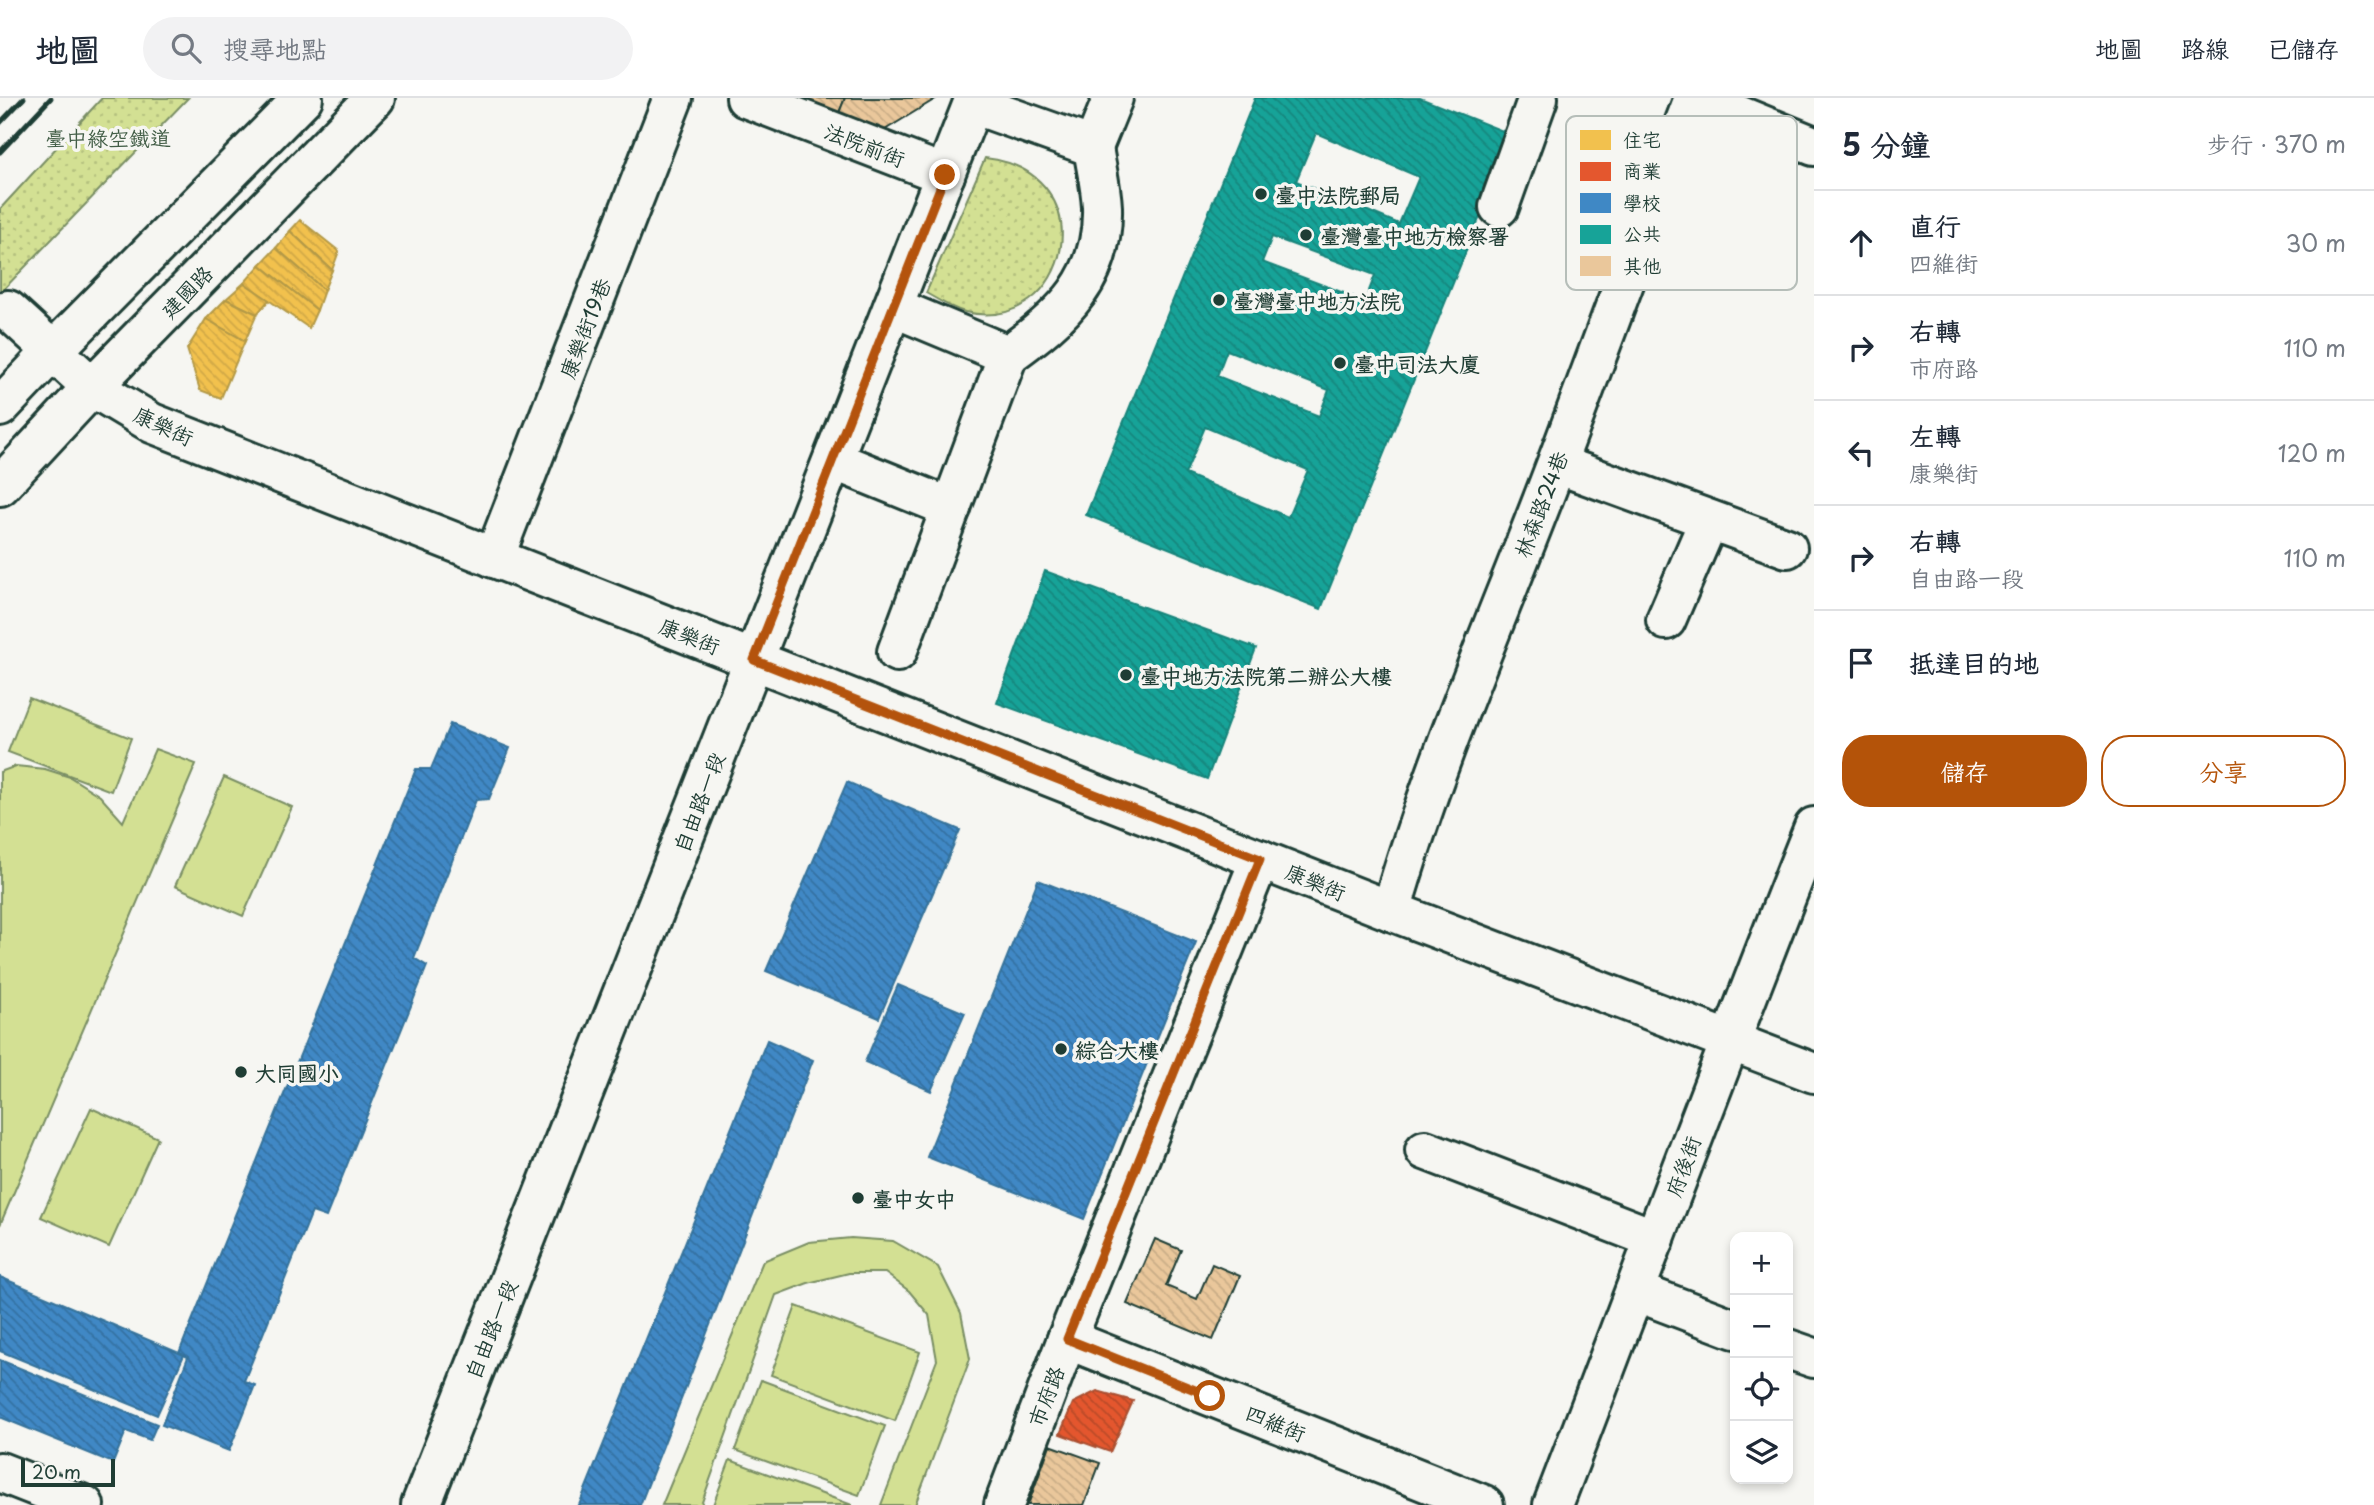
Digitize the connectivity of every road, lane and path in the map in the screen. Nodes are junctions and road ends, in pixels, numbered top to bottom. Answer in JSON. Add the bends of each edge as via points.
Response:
{"nodes":[{"id":1,"x":303,"y":98,"type":"edge"},
{"id":2,"x":375,"y":98,"type":"edge"},
{"id":3,"x":673,"y":98,"type":"edge"},
{"id":4,"x":746,"y":98,"type":"edge"},
{"id":5,"x":1113,"y":98,"type":"edge"},
{"id":6,"x":1538,"y":98,"type":"edge"},
{"id":7,"x":1695,"y":98,"type":"edge"},
{"id":8,"x":974,"y":101,"type":"edge"},
{"id":9,"x":1688,"y":116,"type":"edge"},
{"id":10,"x":1740,"y":116,"type":"edge"},
{"id":11,"x":1797,"y":139,"type":"edge"},
{"id":12,"x":1814,"y":146,"type":"edge"},
{"id":13,"x":1093,"y":147,"type":"junction"},
{"id":14,"x":945,"y":175,"type":"junction"},
{"id":15,"x":1499,"y":207,"type":"dead end"},
{"id":16,"x":1620,"y":290,"type":"edge"},
{"id":17,"x":893,"y":307,"type":"junction"},
{"id":18,"x":8,"y":310,"type":"dead end"},
{"id":19,"x":52,"y":352,"type":"junction"},
{"id":20,"x":1008,"y":355,"type":"junction"},
{"id":21,"x":92,"y":387,"type":"junction"},
{"id":22,"x":0,"y":407,"type":"edge"},
{"id":23,"x":833,"y":460,"type":"junction"},
{"id":24,"x":1557,"y":464,"type":"junction"},
{"id":25,"x":0,"y":486,"type":"edge"},
{"id":26,"x":951,"y":508,"type":"junction"},
{"id":27,"x":1709,"y":520,"type":"junction"},
{"id":28,"x":1787,"y":548,"type":"dead end"},
{"id":29,"x":494,"y":558,"type":"junction"},
{"id":30,"x":1665,"y":620,"type":"dead end"},
{"id":31,"x":897,"y":652,"type":"dead end"},
{"id":32,"x":754,"y":660,"type":"junction"},
{"id":33,"x":1814,"y":827,"type":"edge"},
{"id":34,"x":1260,"y":859,"type":"junction"},
{"id":35,"x":1391,"y":911,"type":"junction"},
{"id":36,"x":1729,"y":1040,"type":"junction"},
{"id":37,"x":1814,"y":1073,"type":"edge"},
{"id":38,"x":1425,"y":1150,"type":"dead end"},
{"id":39,"x":1656,"y":1239,"type":"junction"},
{"id":40,"x":1635,"y":1291,"type":"junction"},
{"id":41,"x":1730,"y":1327,"type":"edge"},
{"id":42,"x":1067,"y":1339,"type":"junction"},
{"id":43,"x":1793,"y":1351,"type":"edge"},
{"id":44,"x":1814,"y":1359,"type":"edge"},
{"id":45,"x":0,"y":1472,"type":"edge"},
{"id":46,"x":84,"y":1505,"type":"edge"},
{"id":47,"x":421,"y":1505,"type":"edge"},
{"id":48,"x":1004,"y":1505,"type":"edge"},
{"id":49,"x":1484,"y":1505,"type":"edge"},
{"id":50,"x":1553,"y":1505,"type":"edge"}],
"edges":[{"from":1,"to":19,"type":"street"},
{"from":2,"to":21,"type":"street","name":"建國路"},
{"from":3,"to":29,"type":"street","name":"康樂街19巷"},
{"from":4,"to":14,"type":"street","name":"法院前街"},
{"from":5,"to":13,"type":"street"},
{"from":6,"to":15,"type":"street"},
{"from":7,"to":9,"type":"street","name":"林森路24巷"},
{"from":7,"to":10,"type":"street"},
{"from":8,"to":13,"type":"street"},
{"from":8,"to":14,"type":"street","name":"自由路一段"},
{"from":11,"to":12,"type":"street"},
{"from":13,"to":20,"type":"street","via":[[1102,205],[1101,238],[1093,268],[1075,297],[1045,329]]},
{"from":14,"to":17,"type":"street","name":"自由路一段"},
{"from":16,"to":24,"type":"street","name":"林森路24巷"},
{"from":17,"to":20,"type":"street"},
{"from":17,"to":23,"type":"street","name":"自由路一段"},
{"from":18,"to":19,"type":"street","name":"康樂街"},
{"from":19,"to":21,"type":"street","name":"康樂街"},
{"from":19,"to":22,"type":"street"},
{"from":20,"to":26,"type":"street"},
{"from":21,"to":25,"type":"street","name":"建國路"},
{"from":21,"to":29,"type":"street","name":"康樂街","via":[[152,422]]},
{"from":23,"to":26,"type":"street"},
{"from":23,"to":32,"type":"street","name":"自由路一段"},
{"from":24,"to":27,"type":"street"},
{"from":24,"to":35,"type":"street","name":"林森路24巷","via":[[1462,701]]},
{"from":26,"to":31,"type":"street"},
{"from":27,"to":28,"type":"street"},
{"from":27,"to":30,"type":"street"},
{"from":29,"to":32,"type":"street","name":"康樂街"},
{"from":32,"to":34,"type":"street","name":"康樂街"},
{"from":32,"to":47,"type":"street","name":"自由路一段"},
{"from":33,"to":36,"type":"street","name":"府後街"},
{"from":34,"to":35,"type":"street","name":"康樂街"},
{"from":34,"to":42,"type":"street","name":"市府路"},
{"from":35,"to":36,"type":"street","name":"康樂街"},
{"from":36,"to":37,"type":"street","name":"康樂街"},
{"from":36,"to":39,"type":"street","name":"府後街"},
{"from":38,"to":39,"type":"street"},
{"from":39,"to":40,"type":"street","name":"府後街"},
{"from":40,"to":41,"type":"street"},
{"from":40,"to":50,"type":"street","name":"府後街"},
{"from":42,"to":48,"type":"street","name":"市府路"},
{"from":42,"to":49,"type":"street","name":"四維街"},
{"from":43,"to":44,"type":"street"},
{"from":45,"to":46,"type":"street"}]}
